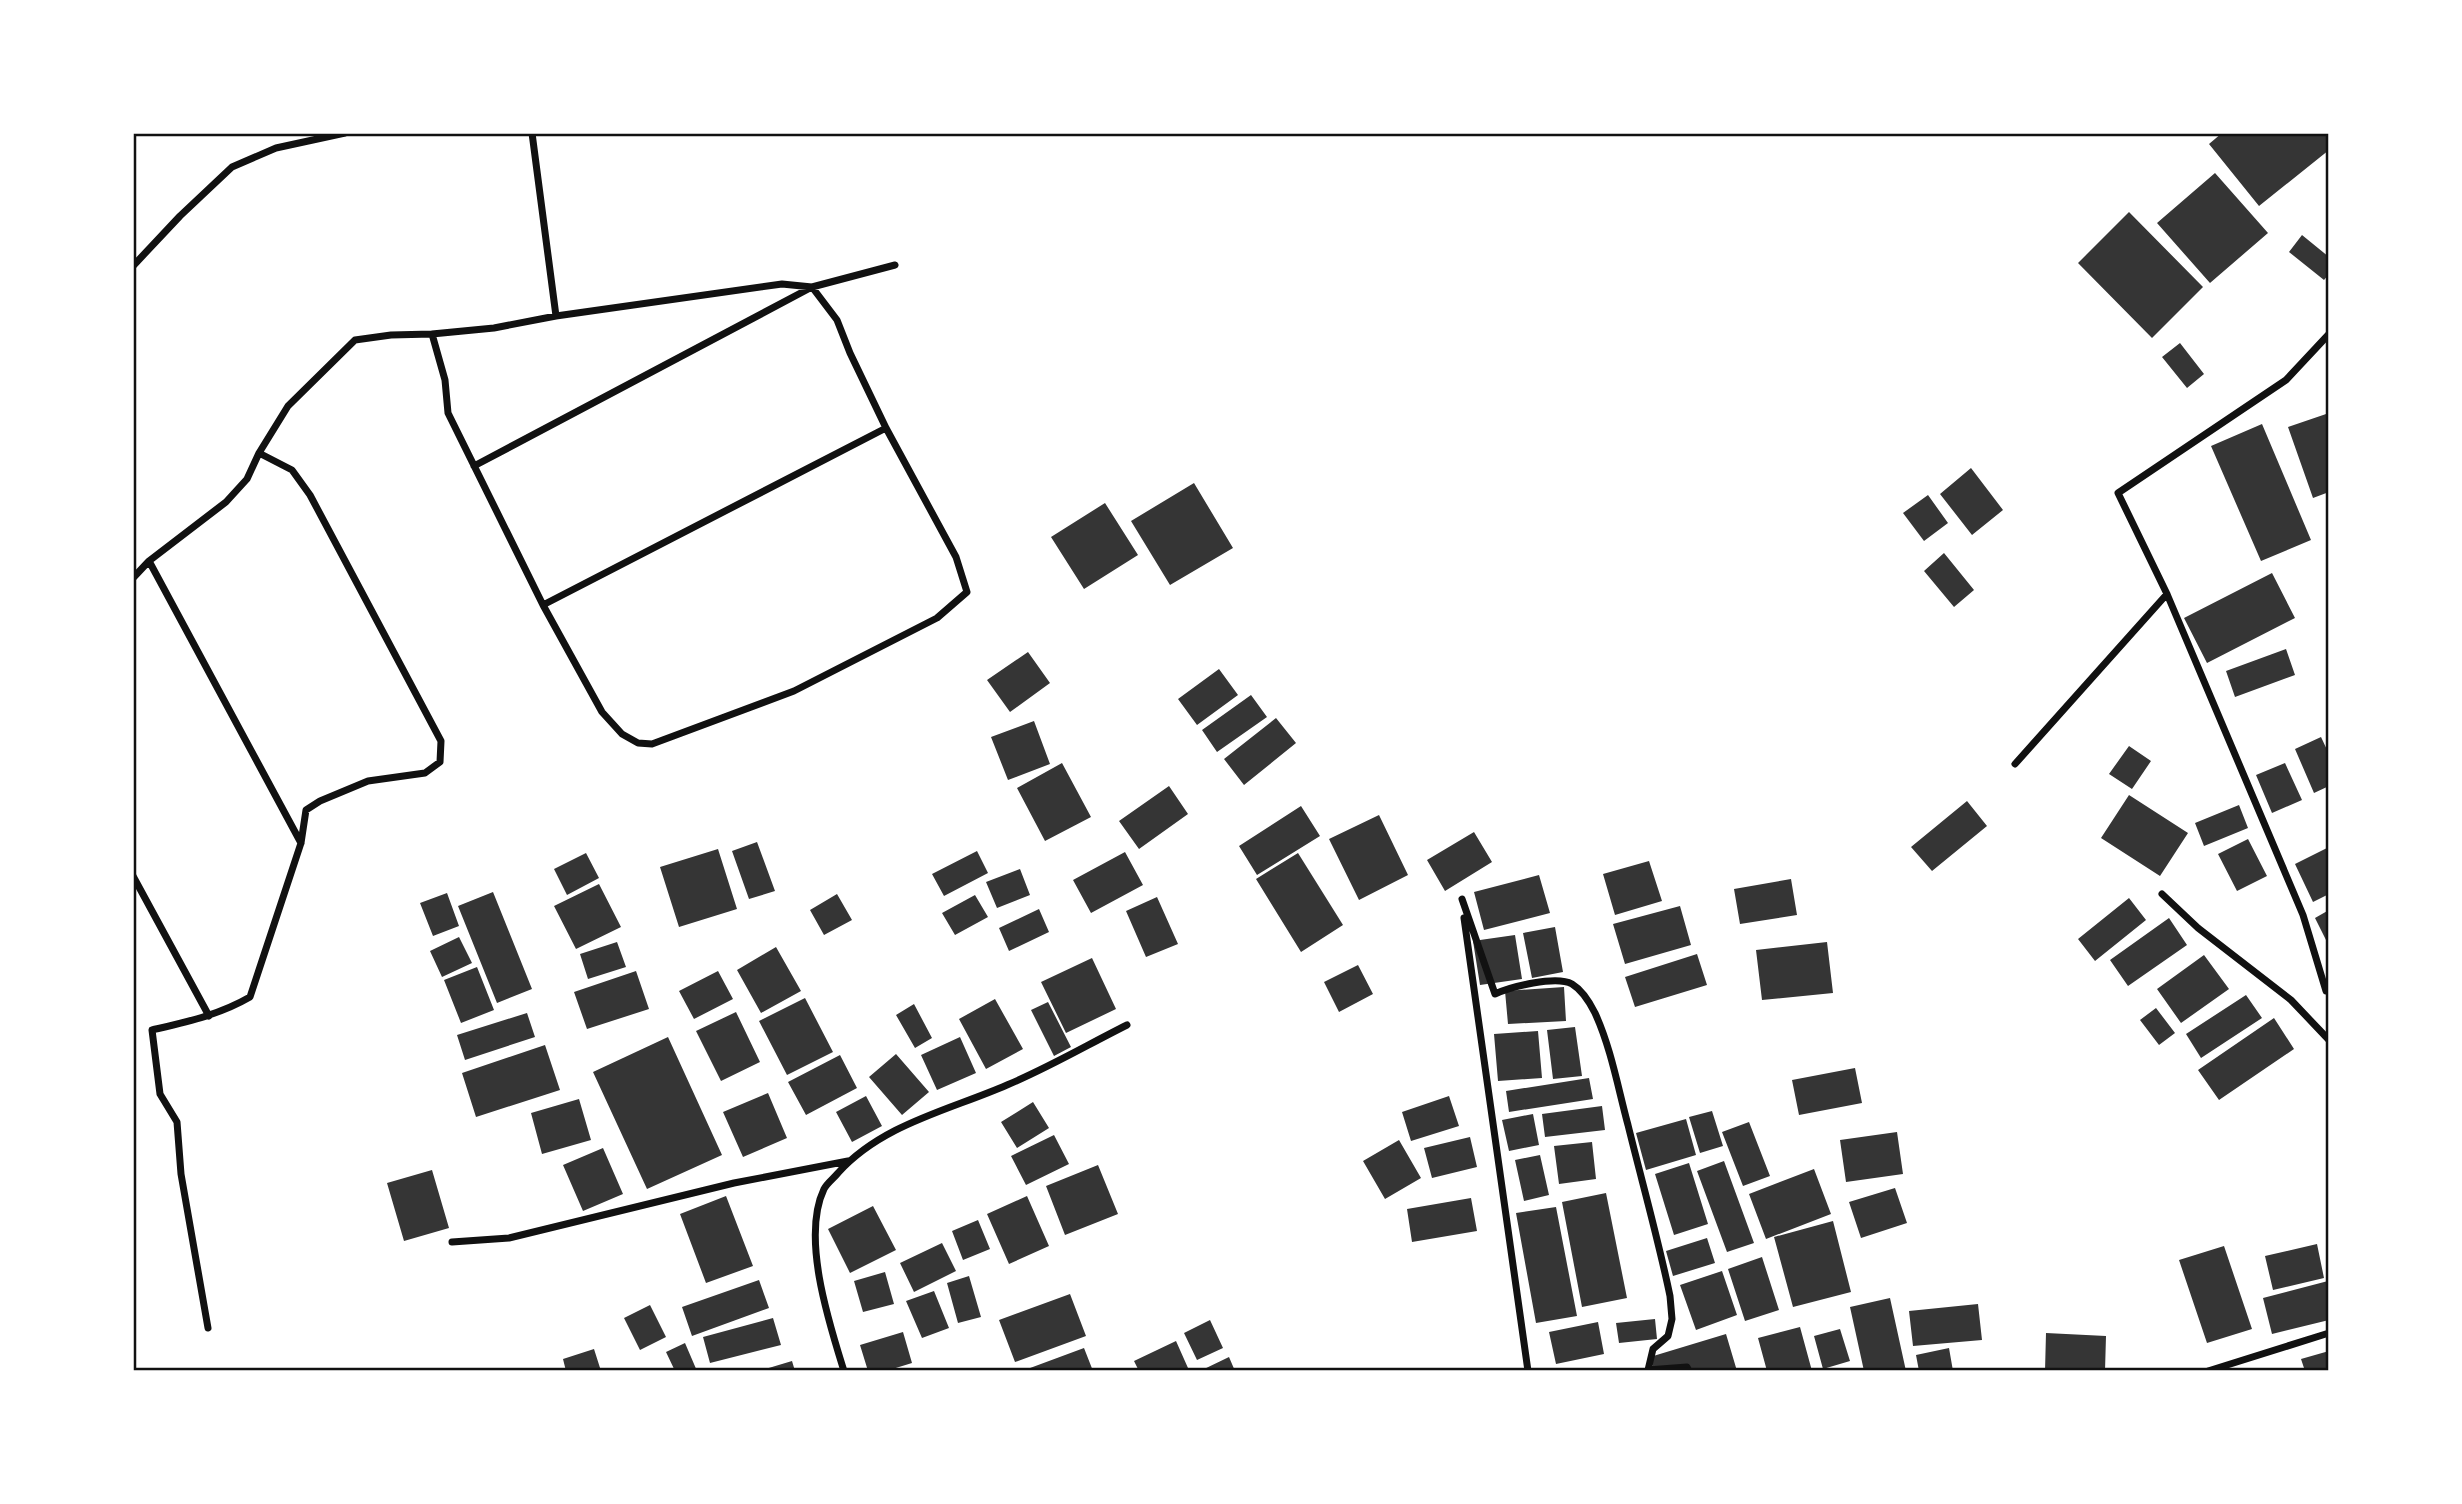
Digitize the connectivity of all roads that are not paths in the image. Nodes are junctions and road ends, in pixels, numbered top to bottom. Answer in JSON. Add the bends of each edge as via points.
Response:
{"nodes":[{"id":1,"x":345,"y":133,"type":"edge"},
{"id":2,"x":532,"y":133,"type":"edge"},
{"id":3,"x":895,"y":265,"type":"dead end"},
{"id":4,"x":133,"y":266,"type":"edge"},
{"id":5,"x":812,"y":287,"type":"junction"},
{"id":6,"x":556,"y":316,"type":"junction"},
{"id":7,"x":432,"y":334,"type":"junction"},
{"id":8,"x":2329,"y":334,"type":"edge"},
{"id":9,"x":886,"y":428,"type":"junction"},
{"id":10,"x":259,"y":453,"type":"junction"},
{"id":11,"x":474,"y":466,"type":"junction"},
{"id":12,"x":149,"y":561,"type":"junction"},
{"id":13,"x":133,"y":578,"type":"edge"},
{"id":14,"x":2167,"y":594,"type":"junction"},
{"id":15,"x":543,"y":605,"type":"junction"},
{"id":16,"x":2015,"y":764,"type":"dead end"},
{"id":17,"x":301,"y":843,"type":"junction"},
{"id":18,"x":133,"y":876,"type":"edge"},
{"id":19,"x":2162,"y":894,"type":"dead end"},
{"id":20,"x":2326,"y":991,"type":"dead end"},
{"id":21,"x":209,"y":1016,"type":"junction"},
{"id":22,"x":1127,"y":1025,"type":"dead end"},
{"id":23,"x":2329,"y":1040,"type":"edge"},
{"id":24,"x":849,"y":1161,"type":"junction"},
{"id":25,"x":452,"y":1242,"type":"dead end"},
{"id":26,"x":208,"y":1328,"type":"dead end"},
{"id":27,"x":2329,"y":1333,"type":"edge"},
{"id":28,"x":844,"y":1371,"type":"edge"},
{"id":29,"x":1528,"y":1371,"type":"edge"},
{"id":30,"x":1645,"y":1371,"type":"edge"},
{"id":31,"x":1689,"y":1371,"type":"edge"},
{"id":32,"x":2208,"y":1371,"type":"edge"}],
"edges":[{"from":1,"to":4,"type":"street","via":[[276,148],[232,167]]},
{"from":2,"to":6,"type":"street"},
{"from":3,"to":5,"type":"street"},
{"from":5,"to":6,"type":"street","via":[[782,284]]},
{"from":5,"to":9,"type":"street","via":[[837,320]]},
{"from":5,"to":11,"type":"street"},
{"from":6,"to":7,"type":"street"},
{"from":7,"to":10,"type":"street","via":[[355,341],[288,406]]},
{"from":7,"to":11,"type":"street","via":[[445,380],[447,413]]},
{"from":8,"to":14,"type":"street","via":[[2286,380],[2118,493]]},
{"from":9,"to":15,"type":"street"},
{"from":9,"to":15,"type":"street","via":[[956,557],[967,592],[937,618],[794,691],[652,744],[622,734],[603,712]]},
{"from":10,"to":12,"type":"street","via":[[247,479],[226,502]]},
{"from":10,"to":17,"type":"street","via":[[292,470],[310,495],[441,741],[440,762],[425,773],[368,781],[306,810]]},
{"from":11,"to":15,"type":"street"},
{"from":12,"to":13,"type":"street"},
{"from":12,"to":17,"type":"street"},
{"from":14,"to":16,"type":"street"},
{"from":14,"to":20,"type":"street","via":[[2303,915]]},
{"from":17,"to":21,"type":"street","via":[[250,997]]},
{"from":18,"to":21,"type":"street"},
{"from":19,"to":23,"type":"street","via":[[2291,1000]]},
{"from":21,"to":26,"type":"street","via":[[152,1030],[160,1094],[177,1122],[181,1174]]},
{"from":22,"to":24,"type":"street","via":[[1008,1085],[930,1114],[881,1138]]},
{"from":24,"to":25,"type":"street","via":[[734,1183],[509,1238]]},
{"from":24,"to":28,"type":"street","via":[[824,1188],[813,1233],[825,1313]]},
{"from":27,"to":32,"type":"street"},
{"from":29,"to":30,"type":"street","via":[[1462,899],[1495,994],[1507,988],[1565,982],[1584,995],[1595,1013],[1670,1296],[1668,1336],[1653,1349]]},
{"from":30,"to":31,"type":"street","via":[[1687,1367]]}]}
